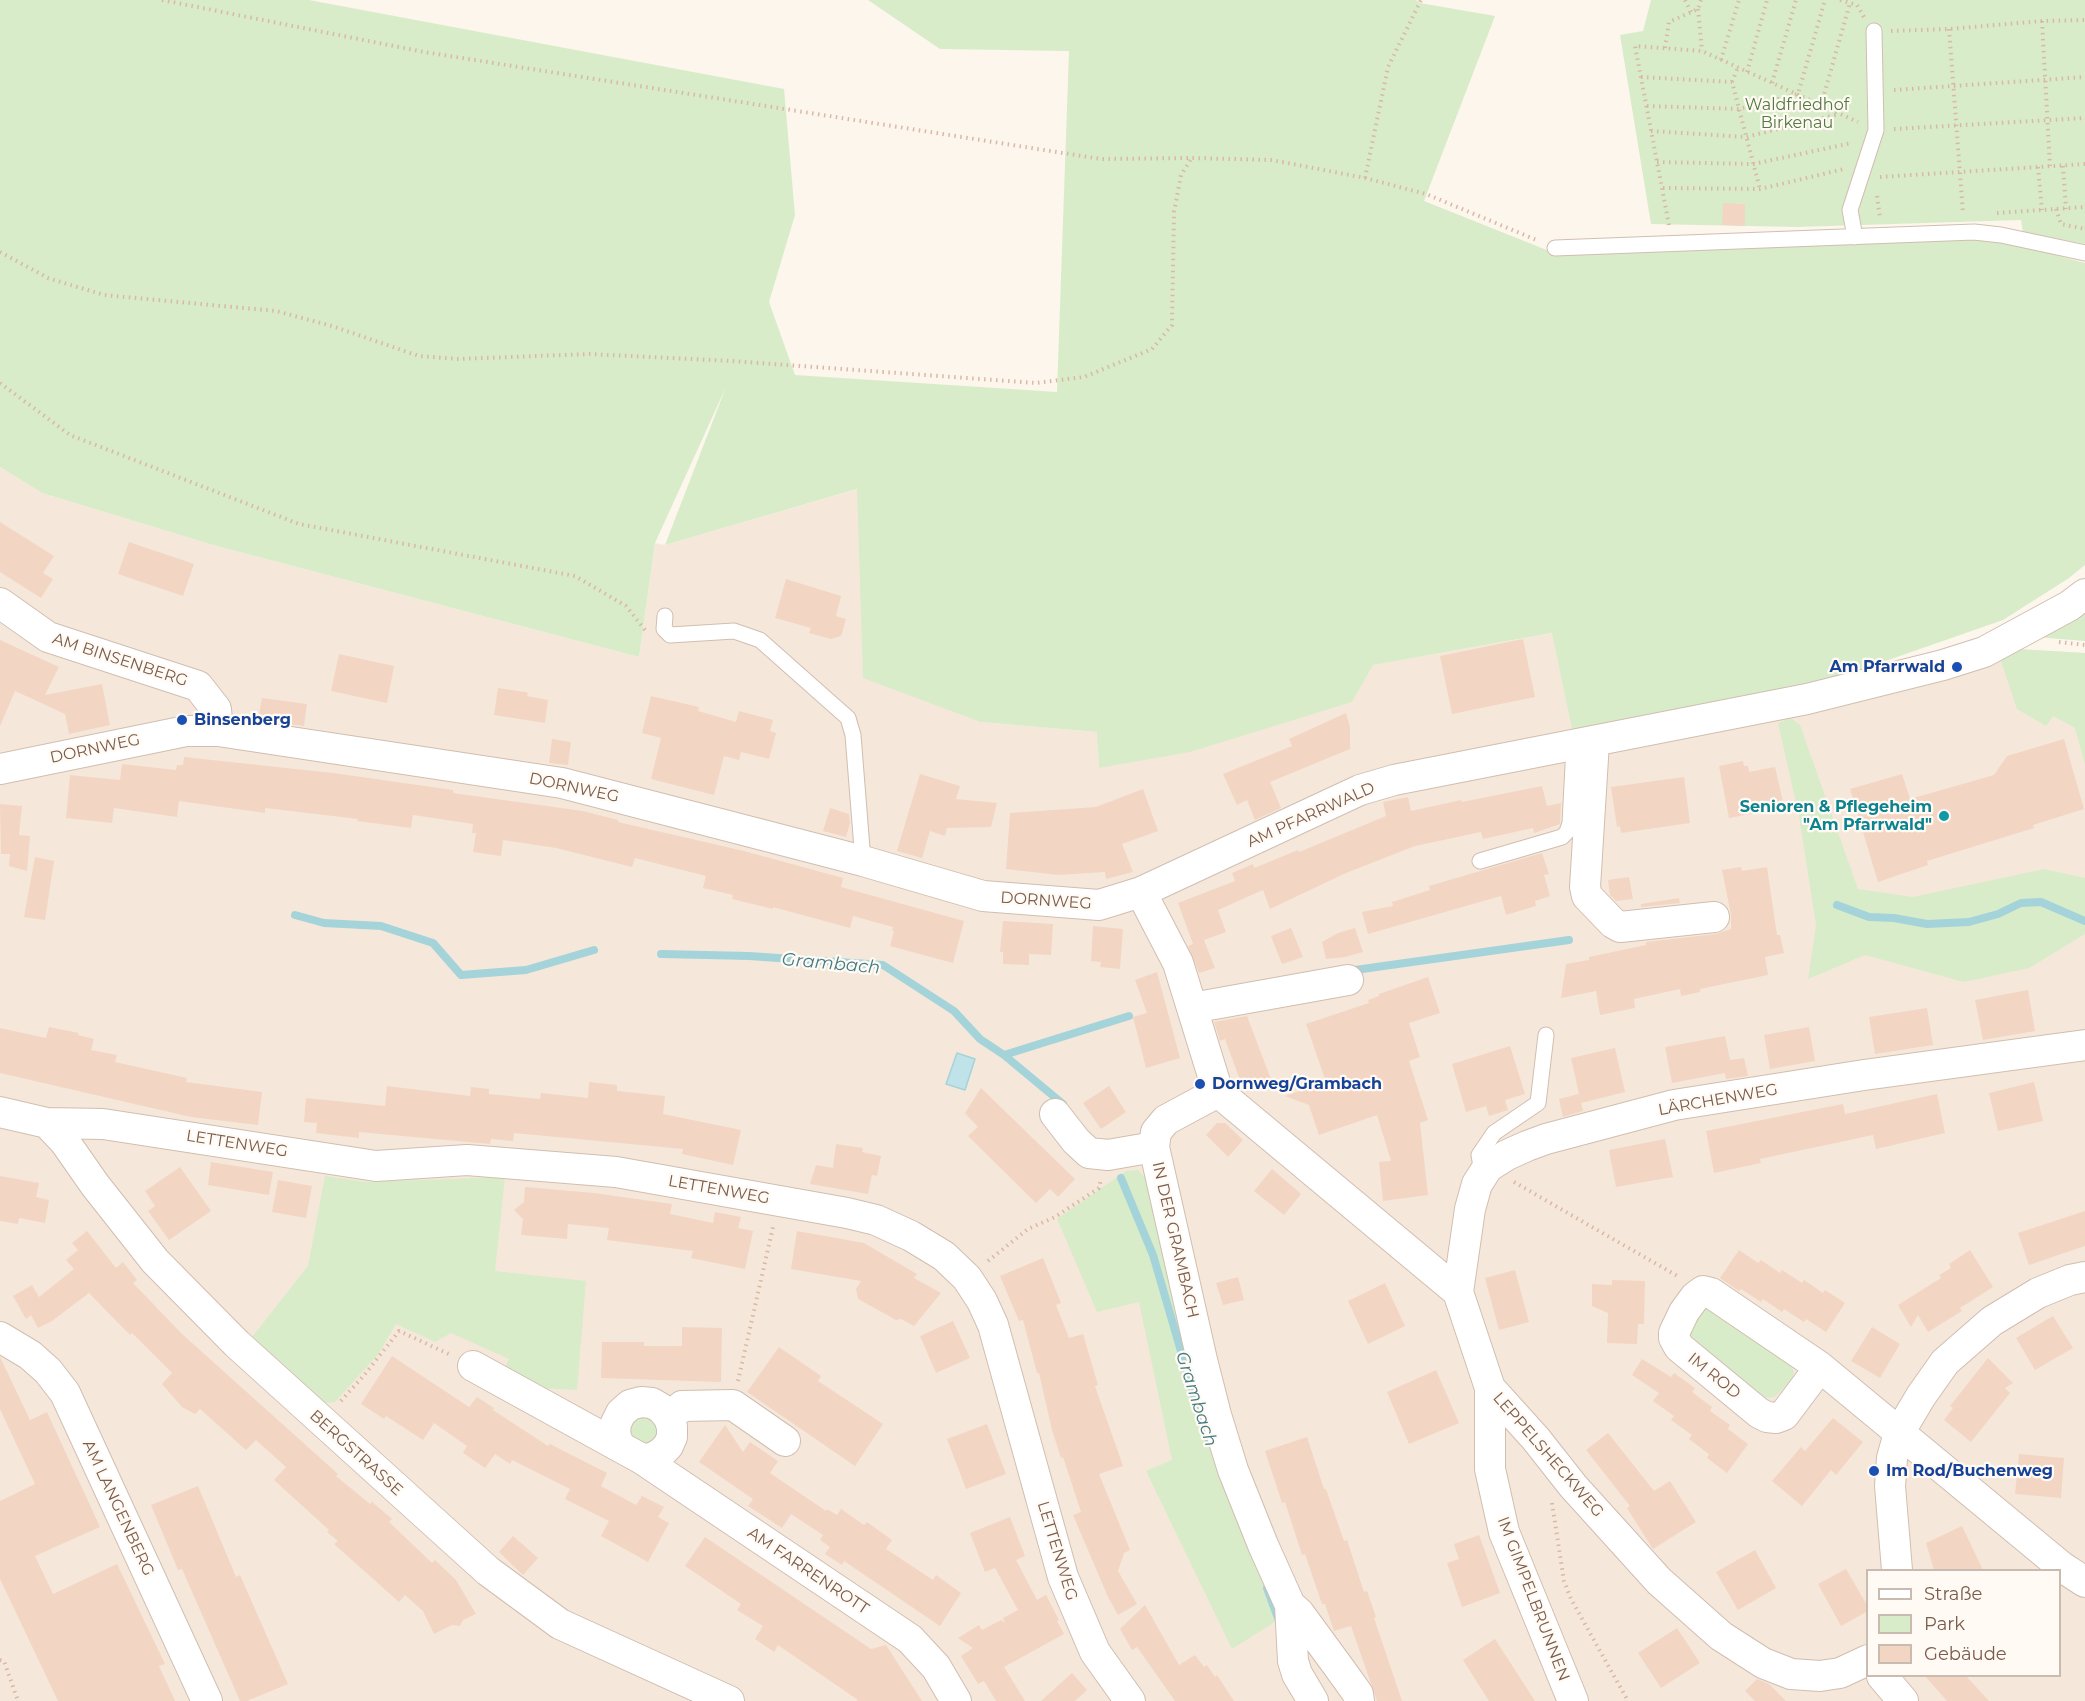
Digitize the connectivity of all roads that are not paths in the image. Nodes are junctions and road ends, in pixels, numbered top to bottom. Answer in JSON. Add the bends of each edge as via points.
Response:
{"nodes":[{"id":1,"x":1874,"y":31,"type":"road end"},
{"id":2,"x":1855,"y":237,"type":"junction"},
{"id":3,"x":1555,"y":248,"type":"road end"},
{"id":4,"x":2085,"y":253,"type":"edge"},
{"id":5,"x":2085,"y":594,"type":"edge"},
{"id":6,"x":0,"y":603,"type":"edge"},
{"id":7,"x":665,"y":616,"type":"dead end"},
{"id":8,"x":218,"y":731,"type":"junction"},
{"id":9,"x":1584,"y":744,"type":"junction"},
{"id":10,"x":0,"y":769,"type":"edge"},
{"id":11,"x":863,"y":861,"type":"junction"},
{"id":12,"x":1480,"y":861,"type":"dead end"},
{"id":13,"x":1141,"y":892,"type":"junction"},
{"id":14,"x":1714,"y":917,"type":"dead end"},
{"id":15,"x":1348,"y":980,"type":"dead end"},
{"id":16,"x":1192,"y":1008,"type":"junction"},
{"id":17,"x":1546,"y":1035,"type":"dead end"},
{"id":18,"x":2085,"y":1045,"type":"edge"},
{"id":19,"x":1218,"y":1092,"type":"junction"},
{"id":20,"x":0,"y":1112,"type":"edge"},
{"id":21,"x":1055,"y":1114,"type":"dead end"},
{"id":22,"x":47,"y":1124,"type":"junction"},
{"id":23,"x":1154,"y":1147,"type":"junction"},
{"id":24,"x":1485,"y":1171,"type":"junction"},
{"id":25,"x":2085,"y":1277,"type":"edge"},
{"id":26,"x":1458,"y":1292,"type":"junction"},
{"id":27,"x":0,"y":1337,"type":"edge"},
{"id":28,"x":473,"y":1366,"type":"road end"},
{"id":29,"x":1821,"y":1366,"type":"junction"},
{"id":30,"x":1490,"y":1388,"type":"junction"},
{"id":31,"x":669,"y":1418,"type":"junction"},
{"id":32,"x":1899,"y":1433,"type":"junction"},
{"id":33,"x":785,"y":1441,"type":"dead end"},
{"id":34,"x":631,"y":1452,"type":"junction"},
{"id":35,"x":1897,"y":1569,"type":"edge"},
{"id":36,"x":2085,"y":1582,"type":"edge"},
{"id":37,"x":1290,"y":1605,"type":"junction"},
{"id":38,"x":1866,"y":1661,"type":"edge"},
{"id":39,"x":1883,"y":1677,"type":"edge"},
{"id":40,"x":207,"y":1701,"type":"edge"},
{"id":41,"x":729,"y":1701,"type":"edge"},
{"id":42,"x":956,"y":1701,"type":"edge"},
{"id":43,"x":1130,"y":1701,"type":"edge"},
{"id":44,"x":1314,"y":1701,"type":"edge"},
{"id":45,"x":1359,"y":1701,"type":"edge"},
{"id":46,"x":1573,"y":1701,"type":"edge"},
{"id":47,"x":1903,"y":1701,"type":"edge"}],
"edges":[{"from":1,"to":2,"type":"lane","via":[[1876,130],[1867,173],[1850,210]]},
{"from":2,"to":3,"type":"lane"},
{"from":2,"to":4,"type":"lane","via":[[1974,232]]},
{"from":5,"to":9,"type":"street","name":"AM PFARRWALD","via":[[1984,652],[1943,665],[1807,699]]},
{"from":6,"to":8,"type":"street","name":"AM BINSENBERG","via":[[48,637],[198,686],[216,708]]},
{"from":7,"to":11,"type":"lane","via":[[664,629],[670,635],[734,631],[760,640],[848,718],[853,735]]},
{"from":8,"to":10,"type":"street","name":"DORNWEG","via":[[186,730]]},
{"from":8,"to":11,"type":"street","name":"DORNWEG","via":[[562,783]]},
{"from":9,"to":12,"type":"lane","via":[[1567,832],[1562,837]]},
{"from":9,"to":13,"type":"street","name":"AM PFARRWALD","via":[[1360,790]]},
{"from":9,"to":14,"type":"street","via":[[1587,897],[1620,927]]},
{"from":11,"to":13,"type":"street","name":"DORNWEG","via":[[983,896],[1099,905]]},
{"from":13,"to":16,"type":"street","via":[[1178,963]]},
{"from":15,"to":16,"type":"street"},
{"from":16,"to":19,"type":"street"},
{"from":17,"to":24,"type":"lane","via":[[1538,1104],[1494,1133],[1479,1155]]},
{"from":18,"to":24,"type":"street","name":"LÄRCHENWEG","via":[[1674,1106],[1546,1139],[1507,1155]]},
{"from":19,"to":23,"type":"street","name":"IN DER GRAMBACH","via":[[1166,1120],[1156,1132]]},
{"from":19,"to":26,"type":"street"},
{"from":20,"to":22,"type":"street","name":"LETTENWEG"},
{"from":21,"to":23,"type":"street","name":"IN DER GRAMBACH","via":[[1089,1153],[1108,1155]]},
{"from":22,"to":41,"type":"street","name":"BERGSTRASSE","via":[[155,1261],[237,1344],[488,1571],[560,1624]]},
{"from":22,"to":43,"type":"street","name":"LETTENWEG","via":[[103,1124],[376,1166],[467,1160],[616,1172],[876,1220],[931,1247],[967,1278],[993,1325],[1063,1577],[1095,1652]]},
{"from":23,"to":37,"type":"street","name":"IN DER GRAMBACH","via":[[1216,1414],[1233,1470]]},
{"from":24,"to":26,"type":"street","via":[[1470,1209]]},
{"from":25,"to":32,"type":"street","via":[[2038,1293],[1992,1321],[1945,1362]]},
{"from":26,"to":30,"type":"street","name":"LEPPELSHECKWEG"},
{"from":27,"to":40,"type":"street","name":"AM LANGENBERG","via":[[30,1355],[65,1393]]},
{"from":28,"to":34,"type":"street","name":"AM FARRENROTT"},
{"from":29,"to":29,"type":"street","name":"IM ROD","via":[[1711,1293],[1703,1291],[1695,1297],[1675,1328],[1678,1347],[1767,1417],[1784,1415]]},
{"from":29,"to":32,"type":"street"},
{"from":30,"to":38,"type":"street","name":"LEPPELSHECKWEG","via":[[1659,1581],[1721,1636],[1763,1663],[1791,1674],[1840,1673]]},
{"from":30,"to":46,"type":"street","name":"IM GIMPELBRUNNEN","via":[[1490,1469],[1504,1532]]},
{"from":31,"to":33,"type":"street","via":[[682,1406],[734,1399]]},
{"from":31,"to":34,"type":"street","via":[[672,1437],[661,1453],[652,1458]]},
{"from":31,"to":34,"type":"street","via":[[652,1403],[641,1402],[621,1413],[615,1434]]},
{"from":32,"to":35,"type":"street","via":[[1890,1486]]},
{"from":32,"to":36,"type":"street"},
{"from":34,"to":42,"type":"street","name":"AM FARRENROTT","via":[[910,1639],[936,1666]]},
{"from":37,"to":44,"type":"street","name":"IN DER GRAMBACH","via":[[1293,1661]]},
{"from":37,"to":45,"type":"street","name":"IN DER GRAMBACH","via":[[1358,1694]]},
{"from":39,"to":47,"type":"street"}]}
